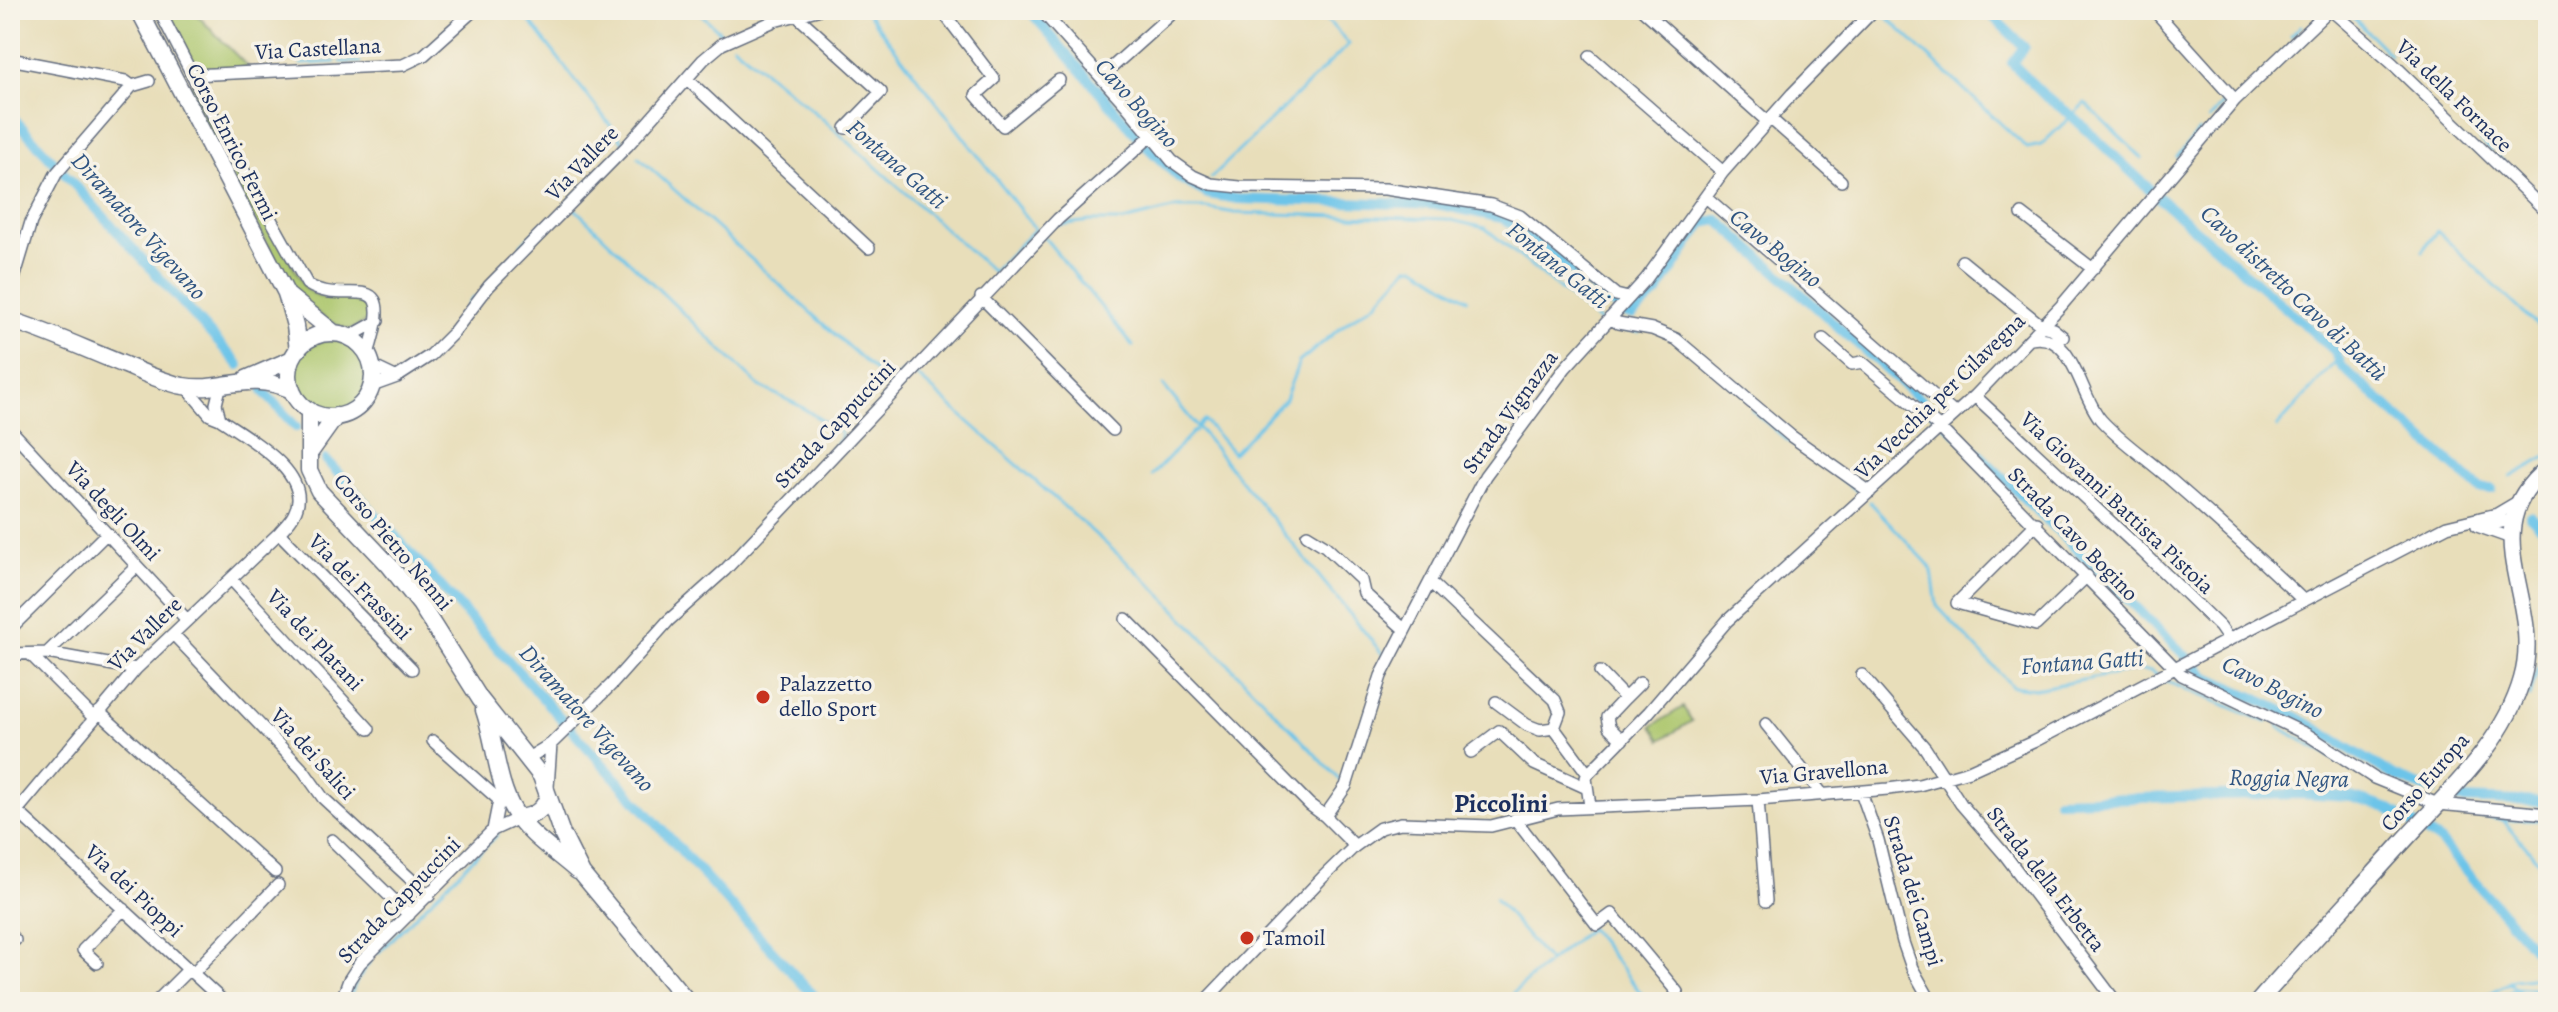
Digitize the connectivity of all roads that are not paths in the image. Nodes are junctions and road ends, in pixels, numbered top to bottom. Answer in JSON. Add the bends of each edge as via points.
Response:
{"nodes":[{"id":1,"x":139,"y":10,"type":"edge"},
{"id":2,"x":159,"y":10,"type":"edge"},
{"id":3,"x":474,"y":10,"type":"edge"},
{"id":4,"x":817,"y":10,"type":"edge"},
{"id":5,"x":944,"y":10,"type":"edge"},
{"id":6,"x":1041,"y":10,"type":"edge"},
{"id":7,"x":1176,"y":10,"type":"edge"},
{"id":8,"x":1643,"y":10,"type":"edge"},
{"id":9,"x":1874,"y":10,"type":"edge"},
{"id":10,"x":2154,"y":10,"type":"edge"},
{"id":11,"x":2330,"y":10,"type":"edge"},
{"id":12,"x":796,"y":15,"type":"junction"},
{"id":13,"x":1590,"y":56,"type":"dead end"},
{"id":14,"x":10,"y":59,"type":"edge"},
{"id":15,"x":192,"y":75,"type":"junction"},
{"id":16,"x":1101,"y":77,"type":"junction"},
{"id":17,"x":687,"y":79,"type":"junction"},
{"id":18,"x":1059,"y":80,"type":"dead end"},
{"id":19,"x":149,"y":81,"type":"dead end"},
{"id":20,"x":132,"y":86,"type":"junction"},
{"id":21,"x":2235,"y":100,"type":"junction"},
{"id":22,"x":1770,"y":120,"type":"junction"},
{"id":23,"x":846,"y":128,"type":"dead end"},
{"id":24,"x":1151,"y":136,"type":"junction"},
{"id":25,"x":1723,"y":172,"type":"junction"},
{"id":26,"x":1841,"y":181,"type":"dead end"},
{"id":27,"x":1706,"y":197,"type":"junction"},
{"id":28,"x":2548,"y":213,"type":"edge"},
{"id":29,"x":2022,"y":214,"type":"dead end"},
{"id":30,"x":869,"y":248,"type":"dead end"},
{"id":31,"x":1962,"y":261,"type":"dead end"},
{"id":32,"x":2093,"y":269,"type":"junction"},
{"id":33,"x":10,"y":292,"type":"edge"},
{"id":34,"x":286,"y":293,"type":"junction"},
{"id":35,"x":981,"y":297,"type":"junction"},
{"id":36,"x":2061,"y":306,"type":"junction"},
{"id":37,"x":1614,"y":314,"type":"junction"},
{"id":38,"x":10,"y":320,"type":"edge"},
{"id":39,"x":378,"y":321,"type":"junction"},
{"id":40,"x":2042,"y":326,"type":"junction"},
{"id":41,"x":342,"y":335,"type":"junction"},
{"id":42,"x":2063,"y":337,"type":"junction"},
{"id":43,"x":1823,"y":339,"type":"dead end"},
{"id":44,"x":2030,"y":339,"type":"junction"},
{"id":45,"x":2064,"y":350,"type":"junction"},
{"id":46,"x":295,"y":354,"type":"junction"},
{"id":47,"x":370,"y":360,"type":"junction"},
{"id":48,"x":397,"y":377,"type":"junction"},
{"id":49,"x":245,"y":380,"type":"junction"},
{"id":50,"x":221,"y":384,"type":"junction"},
{"id":51,"x":372,"y":386,"type":"junction"},
{"id":52,"x":186,"y":387,"type":"junction"},
{"id":53,"x":292,"y":390,"type":"junction"},
{"id":54,"x":1975,"y":396,"type":"junction"},
{"id":55,"x":309,"y":410,"type":"junction"},
{"id":56,"x":1955,"y":415,"type":"junction"},
{"id":57,"x":336,"y":416,"type":"junction"},
{"id":58,"x":220,"y":419,"type":"junction"},
{"id":59,"x":1940,"y":427,"type":"junction"},
{"id":60,"x":10,"y":429,"type":"edge"},
{"id":61,"x":1113,"y":430,"type":"dead end"},
{"id":62,"x":311,"y":451,"type":"junction"},
{"id":63,"x":2548,"y":468,"type":"edge"},
{"id":64,"x":1870,"y":492,"type":"junction"},
{"id":65,"x":2519,"y":501,"type":"junction"},
{"id":66,"x":2476,"y":519,"type":"junction"},
{"id":67,"x":2512,"y":520,"type":"junction"},
{"id":68,"x":2461,"y":522,"type":"junction"},
{"id":69,"x":2037,"y":523,"type":"junction"},
{"id":70,"x":107,"y":533,"type":"junction"},
{"id":71,"x":279,"y":533,"type":"junction"},
{"id":72,"x":1307,"y":535,"type":"dead end"},
{"id":73,"x":2511,"y":544,"type":"junction"},
{"id":74,"x":137,"y":566,"type":"junction"},
{"id":75,"x":2087,"y":576,"type":"junction"},
{"id":76,"x":231,"y":579,"type":"junction"},
{"id":77,"x":1430,"y":582,"type":"junction"},
{"id":78,"x":2303,"y":600,"type":"junction"},
{"id":79,"x":1126,"y":619,"type":"dead end"},
{"id":80,"x":187,"y":620,"type":"junction"},
{"id":81,"x":13,"y":626,"type":"dead end"},
{"id":82,"x":1405,"y":630,"type":"junction"},
{"id":83,"x":173,"y":634,"type":"junction"},
{"id":84,"x":2229,"y":640,"type":"junction"},
{"id":85,"x":47,"y":653,"type":"junction"},
{"id":86,"x":10,"y":654,"type":"edge"},
{"id":87,"x":30,"y":654,"type":"junction"},
{"id":88,"x":2179,"y":667,"type":"junction"},
{"id":89,"x":136,"y":669,"type":"junction"},
{"id":90,"x":412,"y":669,"type":"dead end"},
{"id":91,"x":1600,"y":672,"type":"dead end"},
{"id":92,"x":1862,"y":675,"type":"dead end"},
{"id":93,"x":1640,"y":683,"type":"dead end"},
{"id":94,"x":1625,"y":698,"type":"junction"},
{"id":95,"x":480,"y":699,"type":"junction"},
{"id":96,"x":1496,"y":702,"type":"dead end"},
{"id":97,"x":96,"y":715,"type":"junction"},
{"id":98,"x":1766,"y":724,"type":"dead end"},
{"id":99,"x":1554,"y":728,"type":"junction"},
{"id":100,"x":369,"y":729,"type":"dead end"},
{"id":101,"x":1622,"y":740,"type":"junction"},
{"id":102,"x":433,"y":741,"type":"dead end"},
{"id":103,"x":551,"y":744,"type":"junction"},
{"id":104,"x":1471,"y":752,"type":"dead end"},
{"id":105,"x":528,"y":758,"type":"junction"},
{"id":106,"x":1588,"y":774,"type":"junction"},
{"id":107,"x":502,"y":777,"type":"junction"},
{"id":108,"x":1946,"y":778,"type":"junction"},
{"id":109,"x":1587,"y":788,"type":"junction"},
{"id":110,"x":1861,"y":792,"type":"junction"},
{"id":111,"x":1823,"y":795,"type":"junction"},
{"id":112,"x":548,"y":796,"type":"junction"},
{"id":113,"x":499,"y":800,"type":"junction"},
{"id":114,"x":1758,"y":800,"type":"junction"},
{"id":115,"x":2438,"y":804,"type":"junction"},
{"id":116,"x":1590,"y":806,"type":"junction"},
{"id":117,"x":2548,"y":814,"type":"edge"},
{"id":118,"x":14,"y":815,"type":"edge"},
{"id":119,"x":1325,"y":816,"type":"junction"},
{"id":120,"x":519,"y":818,"type":"junction"},
{"id":121,"x":1515,"y":819,"type":"junction"},
{"id":122,"x":493,"y":830,"type":"junction"},
{"id":123,"x":332,"y":840,"type":"dead end"},
{"id":124,"x":1355,"y":846,"type":"junction"},
{"id":125,"x":275,"y":872,"type":"dead end"},
{"id":126,"x":582,"y":874,"type":"junction"},
{"id":127,"x":278,"y":885,"type":"dead end"},
{"id":128,"x":429,"y":896,"type":"junction"},
{"id":129,"x":1766,"y":901,"type":"dead end"},
{"id":130,"x":124,"y":909,"type":"junction"},
{"id":131,"x":409,"y":915,"type":"junction"},
{"id":132,"x":97,"y":963,"type":"dead end"},
{"id":133,"x":191,"y":971,"type":"junction"},
{"id":134,"x":1677,"y":992,"type":"dead end"},
{"id":135,"x":1930,"y":1000,"type":"dead end"},
{"id":136,"x":156,"y":1002,"type":"edge"},
{"id":137,"x":224,"y":1002,"type":"edge"},
{"id":138,"x":341,"y":1002,"type":"edge"},
{"id":139,"x":688,"y":1002,"type":"edge"},
{"id":140,"x":1204,"y":1002,"type":"edge"},
{"id":141,"x":2116,"y":1002,"type":"edge"},
{"id":142,"x":2258,"y":1002,"type":"edge"}],
"edges":[{"from":1,"to":34,"type":"main road","name":"Corso Enrico Fermi"},
{"from":2,"to":15,"type":"street"},
{"from":3,"to":15,"type":"street","name":"Via Castellana","via":[[424,55],[403,65]]},
{"from":4,"to":12,"type":"street","name":"Via Vallere"},
{"from":5,"to":18,"type":"street","via":[[994,79],[976,95],[1003,126]]},
{"from":6,"to":16,"type":"street"},
{"from":7,"to":16,"type":"street"},
{"from":8,"to":22,"type":"street"},
{"from":9,"to":22,"type":"street","name":"Strada Vignazza"},
{"from":10,"to":21,"type":"street"},
{"from":11,"to":21,"type":"street","name":"Via Vecchia per Cilavegna"},
{"from":11,"to":28,"type":"street","name":"Via della Fornace"},
{"from":12,"to":17,"type":"street","name":"Via Vallere","via":[[722,44]]},
{"from":12,"to":23,"type":"street","via":[[881,92]]},
{"from":13,"to":25,"type":"street"},
{"from":14,"to":20,"type":"street"},
{"from":15,"to":39,"type":"street","via":[[307,284],[316,290],[370,296]]},
{"from":16,"to":24,"type":"street"},
{"from":17,"to":30,"type":"street"},
{"from":17,"to":48,"type":"street","name":"Via Vallere","via":[[489,286],[453,333]]},
{"from":19,"to":20,"type":"street"},
{"from":20,"to":33,"type":"street","via":[[56,174],[31,222]]},
{"from":21,"to":32,"type":"street","name":"Via Vecchia per Cilavegna"},
{"from":22,"to":25,"type":"street","name":"Strada Vignazza"},
{"from":22,"to":26,"type":"street"},
{"from":24,"to":35,"type":"street","name":"Strada Cappuccini"},
{"from":24,"to":37,"type":"street","via":[[1172,161],[1211,184],[1385,189],[1491,205],[1520,216],[1616,295]]},
{"from":25,"to":27,"type":"street","name":"Strada Vignazza"},
{"from":27,"to":37,"type":"street","name":"Strada Vignazza"},
{"from":27,"to":56,"type":"street"},
{"from":29,"to":32,"type":"street"},
{"from":31,"to":40,"type":"street"},
{"from":32,"to":36,"type":"street","name":"Via Vecchia per Cilavegna"},
{"from":34,"to":41,"type":"main road","name":"Corso Enrico Fermi"},
{"from":34,"to":46,"type":"main road","name":"Corso Enrico Fermi","via":[[295,326]]},
{"from":35,"to":61,"type":"street"},
{"from":35,"to":103,"type":"street","name":"Strada Cappuccini","via":[[725,570],[668,621]]},
{"from":36,"to":40,"type":"street","name":"Via Vecchia per Cilavegna"},
{"from":36,"to":42,"type":"street"},
{"from":37,"to":64,"type":"street","via":[[1618,323],[1676,339],[1791,436]]},
{"from":37,"to":77,"type":"street","name":"Strada Vignazza","via":[[1542,396],[1485,476]]},
{"from":38,"to":52,"type":"main road"},
{"from":39,"to":41,"type":"street"},
{"from":39,"to":47,"type":"street"},
{"from":40,"to":42,"type":"street"},
{"from":40,"to":44,"type":"street","name":"Via Vecchia per Cilavegna"},
{"from":41,"to":46,"type":"main road","via":[[314,337]]},
{"from":41,"to":47,"type":"main road"},
{"from":42,"to":45,"type":"street"},
{"from":43,"to":59,"type":"street","name":"Strada Cavo Bogino","via":[[1852,364],[1862,362]]},
{"from":44,"to":45,"type":"street","via":[[2053,339]]},
{"from":44,"to":54,"type":"street","name":"Via Vecchia per Cilavegna"},
{"from":45,"to":78,"type":"street","via":[[2100,418]]},
{"from":46,"to":49,"type":"main road"},
{"from":46,"to":53,"type":"main road","via":[[289,375]]},
{"from":47,"to":48,"type":"street","via":[[386,375]]},
{"from":47,"to":51,"type":"main road"},
{"from":48,"to":51,"type":"street","name":"Via Vallere"},
{"from":49,"to":50,"type":"main road"},
{"from":49,"to":53,"type":"main road"},
{"from":50,"to":52,"type":"main road"},
{"from":50,"to":58,"type":"street","via":[[216,404]]},
{"from":51,"to":57,"type":"main road","via":[[358,406]]},
{"from":52,"to":58,"type":"street","name":"Via Vallere"},
{"from":53,"to":55,"type":"main road"},
{"from":54,"to":56,"type":"street","name":"Via Vecchia per Cilavegna"},
{"from":54,"to":84,"type":"street","name":"Via Giovanni Battista Pistoia"},
{"from":55,"to":57,"type":"main road"},
{"from":55,"to":62,"type":"main road","name":"Corso Pietro Nenni"},
{"from":56,"to":59,"type":"street","name":"Via Vecchia per Cilavegna"},
{"from":57,"to":62,"type":"main road"},
{"from":58,"to":71,"type":"street","name":"Via Vallere","via":[[271,454],[297,488],[295,513]]},
{"from":59,"to":64,"type":"street","name":"Via Vecchia per Cilavegna"},
{"from":59,"to":69,"type":"street","name":"Strada Cavo Bogino"},
{"from":60,"to":70,"type":"street","name":"Via degli Olmi"},
{"from":62,"to":95,"type":"main road","name":"Corso Pietro Nenni","via":[[309,470],[319,491],[420,604]]},
{"from":63,"to":65,"type":"main road","name":"Via Gravellona"},
{"from":64,"to":101,"type":"street","name":"Via Vecchia per Cilavegna","via":[[1727,621]]},
{"from":65,"to":66,"type":"street","name":"Via Gravellona"},
{"from":65,"to":67,"type":"main road","name":"Via Gravellona"},
{"from":66,"to":67,"type":"street","name":"Via Gravellona"},
{"from":66,"to":68,"type":"street","name":"Via Gravellona"},
{"from":67,"to":73,"type":"main road","name":"Via Gravellona"},
{"from":68,"to":73,"type":"street"},
{"from":68,"to":78,"type":"street","name":"Via Gravellona"},
{"from":69,"to":75,"type":"street","name":"Strada Cavo Bogino"},
{"from":69,"to":75,"type":"street","via":[[1957,603],[2036,625]]},
{"from":70,"to":74,"type":"street","name":"Via degli Olmi"},
{"from":70,"to":81,"type":"street"},
{"from":71,"to":76,"type":"street","name":"Via Vallere"},
{"from":71,"to":90,"type":"street","name":"Via dei Frassini"},
{"from":72,"to":82,"type":"street","via":[[1361,580],[1364,593]]},
{"from":73,"to":115,"type":"main road","name":"Corso Europa","via":[[2526,618],[2523,678],[2508,715]]},
{"from":74,"to":80,"type":"street","name":"Via degli Olmi"},
{"from":74,"to":85,"type":"street"},
{"from":75,"to":88,"type":"street","name":"Strada Cavo Bogino"},
{"from":76,"to":80,"type":"street","name":"Via Vallere"},
{"from":76,"to":100,"type":"street","name":"Via dei Platani"},
{"from":77,"to":82,"type":"street","name":"Strada Vignazza"},
{"from":77,"to":99,"type":"street","via":[[1555,700],[1560,712]]},
{"from":78,"to":84,"type":"street","name":"Via Gravellona"},
{"from":79,"to":119,"type":"street"},
{"from":80,"to":83,"type":"street","name":"Via Vallere"},
{"from":82,"to":119,"type":"street","name":"Strada Vignazza","via":[[1381,676],[1346,786]]},
{"from":83,"to":89,"type":"street","name":"Via Vallere"},
{"from":83,"to":128,"type":"street","name":"Via dei Salici","via":[[303,770],[323,798]]},
{"from":84,"to":88,"type":"street","name":"Via Gravellona"},
{"from":85,"to":87,"type":"street"},
{"from":85,"to":89,"type":"street"},
{"from":86,"to":87,"type":"street"},
{"from":87,"to":97,"type":"street"},
{"from":88,"to":108,"type":"street","name":"Via Gravellona","via":[[2003,756]]},
{"from":88,"to":115,"type":"street","name":"Strada Cavo Bogino","via":[[2182,675],[2308,735],[2374,778]]},
{"from":89,"to":97,"type":"street","name":"Via Vallere"},
{"from":91,"to":94,"type":"street"},
{"from":92,"to":108,"type":"street","name":"Strada della Erbetta"},
{"from":93,"to":94,"type":"street"},
{"from":94,"to":101,"type":"street","via":[[1607,717]]},
{"from":95,"to":105,"type":"main road","name":"Corso Pietro Nenni"},
{"from":95,"to":107,"type":"main road","name":"Corso Pietro Nenni"},
{"from":96,"to":99,"type":"street","via":[[1527,725]]},
{"from":97,"to":118,"type":"street","name":"Via Vallere"},
{"from":97,"to":125,"type":"street"},
{"from":98,"to":111,"type":"street"},
{"from":99,"to":106,"type":"street"},
{"from":101,"to":106,"type":"street","name":"Via Vecchia per Cilavegna"},
{"from":102,"to":113,"type":"street"},
{"from":103,"to":105,"type":"street","name":"Strada Cappuccini"},
{"from":103,"to":112,"type":"street"},
{"from":104,"to":109,"type":"street","via":[[1499,731],[1534,764]]},
{"from":105,"to":107,"type":"main road","via":[[513,764]]},
{"from":105,"to":112,"type":"main road","name":"Corso Pietro Nenni"},
{"from":106,"to":109,"type":"street"},
{"from":107,"to":113,"type":"street"},
{"from":107,"to":120,"type":"main road","name":"Corso Pietro Nenni"},
{"from":108,"to":110,"type":"street","name":"Via Gravellona"},
{"from":108,"to":141,"type":"street","name":"Strada della Erbetta"},
{"from":109,"to":116,"type":"street"},
{"from":110,"to":111,"type":"street","name":"Via Gravellona"},
{"from":110,"to":135,"type":"street","name":"Strada dei Campi","via":[[1903,942]]},
{"from":111,"to":114,"type":"street","name":"Via Gravellona"},
{"from":112,"to":120,"type":"main road","via":[[541,810]]},
{"from":112,"to":126,"type":"main road","name":"Corso Pietro Nenni"},
{"from":113,"to":122,"type":"street"},
{"from":114,"to":116,"type":"street","name":"Via Gravellona"},
{"from":114,"to":129,"type":"street"},
{"from":115,"to":117,"type":"street","name":"Strada Cavo Bogino"},
{"from":115,"to":142,"type":"main road","name":"Corso Europa"},
{"from":116,"to":121,"type":"street","name":"Via Gravellona"},
{"from":118,"to":130,"type":"street","name":"Via dei Pioppi"},
{"from":119,"to":124,"type":"street"},
{"from":120,"to":122,"type":"street"},
{"from":120,"to":126,"type":"main road","name":"Corso Pietro Nenni"},
{"from":121,"to":124,"type":"street","name":"Via Gravellona","via":[[1491,826],[1401,823],[1380,828]]},
{"from":121,"to":134,"type":"street","via":[[1597,925],[1612,914]]},
{"from":122,"to":128,"type":"street","name":"Strada Cappuccini"},
{"from":123,"to":131,"type":"street"},
{"from":124,"to":140,"type":"street","name":"Via Gravellona"},
{"from":126,"to":139,"type":"main road","name":"Corso Pietro Nenni"},
{"from":127,"to":133,"type":"street"},
{"from":128,"to":131,"type":"street","name":"Strada Cappuccini"},
{"from":130,"to":132,"type":"street","via":[[83,950]]},
{"from":130,"to":133,"type":"street","name":"Via dei Pioppi"},
{"from":131,"to":138,"type":"street","name":"Strada Cappuccini","via":[[360,963]]},
{"from":133,"to":136,"type":"street"},
{"from":133,"to":137,"type":"street","name":"Via dei Pioppi"}]}
